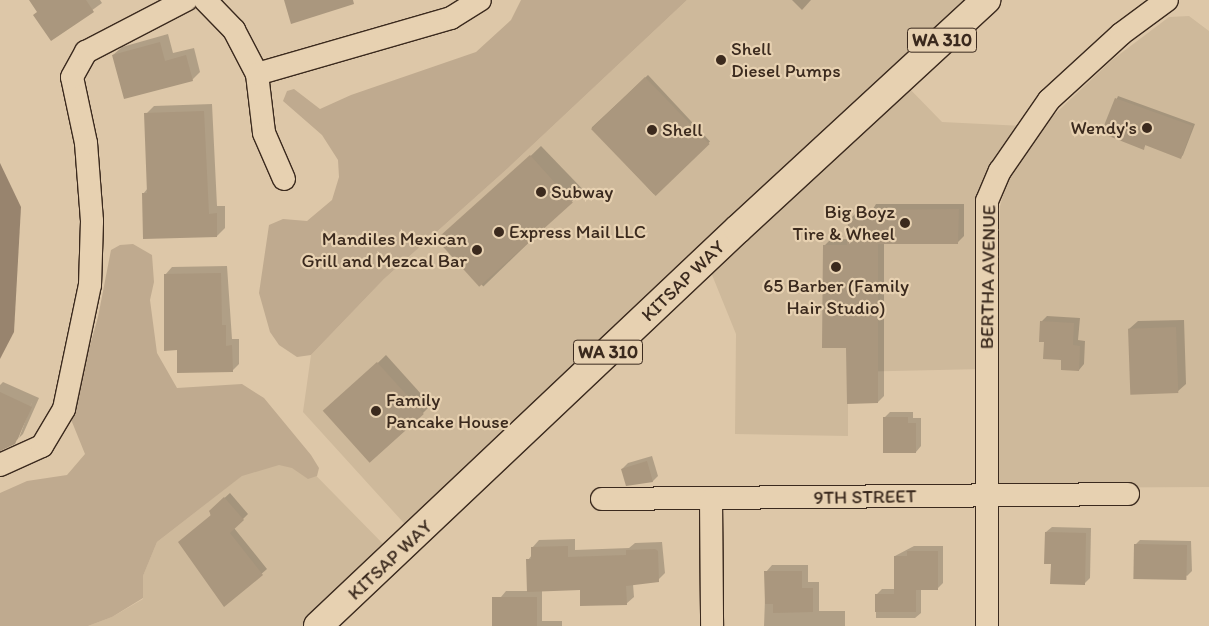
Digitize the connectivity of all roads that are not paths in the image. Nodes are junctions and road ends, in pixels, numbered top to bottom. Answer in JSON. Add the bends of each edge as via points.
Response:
{"nodes":[{"id":1,"x":186,"y":0,"type":"edge"},
{"id":2,"x":205,"y":0,"type":"edge"},
{"id":3,"x":480,"y":0,"type":"edge"},
{"id":4,"x":986,"y":0,"type":"edge"},
{"id":5,"x":1167,"y":0,"type":"edge"},
{"id":6,"x":257,"y":74,"type":"junction"},
{"id":7,"x":284,"y":179,"type":"dead end"},
{"id":8,"x":0,"y":465,"type":"edge"},
{"id":9,"x":1128,"y":494,"type":"dead end"},
{"id":10,"x":986,"y":495,"type":"junction"},
{"id":11,"x":602,"y":499,"type":"dead end"},
{"id":12,"x":711,"y":500,"type":"junction"},
{"id":13,"x":318,"y":626,"type":"edge"},
{"id":14,"x":712,"y":626,"type":"edge"},
{"id":15,"x":987,"y":626,"type":"edge"}],
"edges":[{"from":1,"to":8,"type":"street","via":[[86,52],[72,77],[86,143],[92,221],[90,285],[64,409],[42,446]]},
{"from":2,"to":6,"type":"street","via":[[234,30]]},
{"from":3,"to":6,"type":"street","via":[[451,18]]},
{"from":4,"to":13,"type":"main road","name":"KITSAP WAY","number":"WA 310","via":[[744,222]]},
{"from":5,"to":10,"type":"street","name":"BERTHA AVENUE","via":[[1121,34],[1049,100],[1000,170],[987,201]]},
{"from":6,"to":7,"type":"street","via":[[264,133]]},
{"from":9,"to":10,"type":"street","name":"9TH STREET"},
{"from":10,"to":12,"type":"street","name":"9TH STREET"},
{"from":10,"to":15,"type":"street","name":"BERTHA AVENUE"},
{"from":11,"to":12,"type":"street","name":"9TH STREET"},
{"from":12,"to":14,"type":"street"}]}
